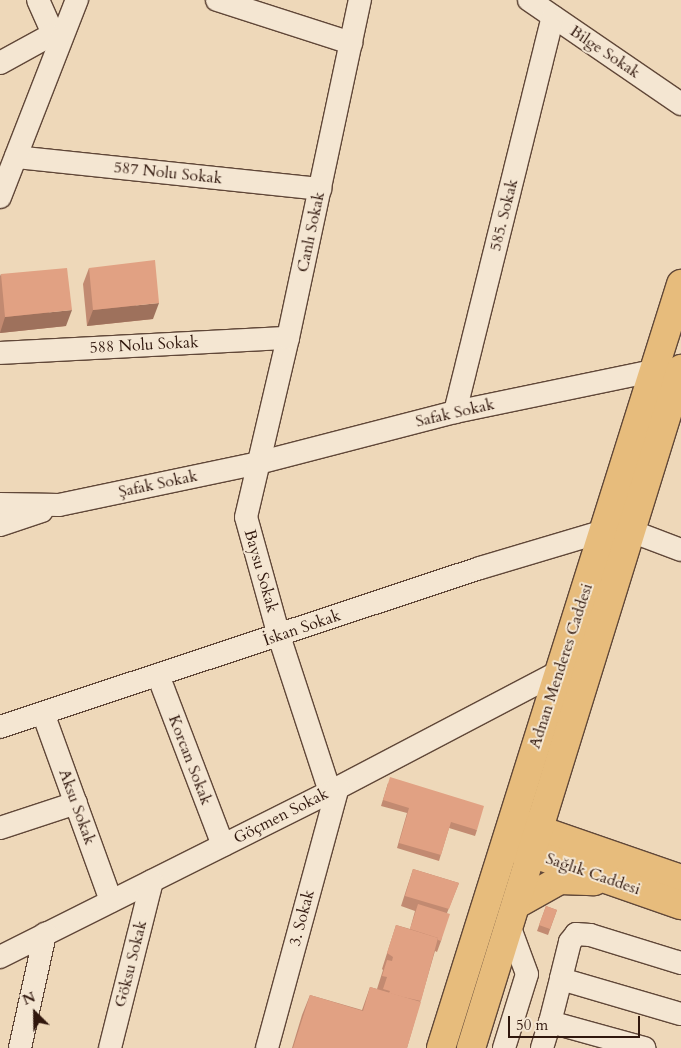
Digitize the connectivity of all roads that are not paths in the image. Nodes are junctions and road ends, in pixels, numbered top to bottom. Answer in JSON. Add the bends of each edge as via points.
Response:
{"nodes":[{"id":1,"x":38,"y":0,"type":"edge"},
{"id":2,"x":77,"y":0,"type":"edge"},
{"id":3,"x":217,"y":0,"type":"edge"},
{"id":4,"x":360,"y":0,"type":"edge"},
{"id":5,"x":529,"y":0,"type":"edge"},
{"id":6,"x":553,"y":17,"type":"junction"},
{"id":7,"x":56,"y":40,"type":"junction"},
{"id":8,"x":351,"y":43,"type":"junction"},
{"id":9,"x":0,"y":63,"type":"edge"},
{"id":10,"x":681,"y":104,"type":"edge"},
{"id":11,"x":16,"y":157,"type":"junction"},
{"id":12,"x":2,"y":186,"type":"edge"},
{"id":13,"x":320,"y":190,"type":"junction"},
{"id":14,"x":681,"y":284,"type":"edge"},
{"id":15,"x":288,"y":338,"type":"junction"},
{"id":16,"x":0,"y":353,"type":"edge"},
{"id":17,"x":681,"y":369,"type":"edge"},
{"id":18,"x":653,"y":372,"type":"junction"},
{"id":19,"x":455,"y":412,"type":"junction"},
{"id":20,"x":674,"y":419,"type":"edge"},
{"id":21,"x":258,"y":463,"type":"junction"},
{"id":22,"x":0,"y":504,"type":"edge"},
{"id":23,"x":59,"y":505,"type":"junction"},
{"id":24,"x":0,"y":525,"type":"edge"},
{"id":25,"x":604,"y":531,"type":"junction"},
{"id":26,"x":631,"y":531,"type":"junction"},
{"id":27,"x":681,"y":550,"type":"edge"},
{"id":28,"x":279,"y":636,"type":"junction"},
{"id":29,"x":560,"y":671,"type":"junction"},
{"id":30,"x":158,"y":675,"type":"junction"},
{"id":31,"x":43,"y":713,"type":"junction"},
{"id":32,"x":0,"y":727,"type":"edge"},
{"id":33,"x":556,"y":773,"type":"junction"},
{"id":34,"x":334,"y":789,"type":"junction"},
{"id":35,"x":76,"y":803,"type":"junction"},
{"id":36,"x":0,"y":828,"type":"edge"},
{"id":37,"x":509,"y":833,"type":"junction"},
{"id":38,"x":536,"y":841,"type":"junction"},
{"id":39,"x":223,"y":845,"type":"junction"},
{"id":40,"x":594,"y":848,"type":"junction"},
{"id":41,"x":681,"y":879,"type":"edge"},
{"id":42,"x":152,"y":881,"type":"junction"},
{"id":43,"x":614,"y":882,"type":"junction"},
{"id":44,"x":111,"y":901,"type":"junction"},
{"id":45,"x":681,"y":904,"type":"edge"},
{"id":46,"x":513,"y":916,"type":"junction"},
{"id":47,"x":45,"y":934,"type":"junction"},
{"id":48,"x":0,"y":957,"type":"edge"},
{"id":49,"x":681,"y":963,"type":"edge"},
{"id":50,"x":561,"y":979,"type":"junction"},
{"id":51,"x":681,"y":1014,"type":"edge"},
{"id":52,"x":550,"y":1022,"type":"junction"},
{"id":53,"x":20,"y":1048,"type":"edge"},
{"id":54,"x":110,"y":1048,"type":"edge"},
{"id":55,"x":267,"y":1048,"type":"edge"},
{"id":56,"x":441,"y":1048,"type":"edge"},
{"id":57,"x":471,"y":1048,"type":"edge"},
{"id":58,"x":504,"y":1048,"type":"edge"},
{"id":59,"x":542,"y":1048,"type":"edge"},
{"id":60,"x":644,"y":1048,"type":"edge"}],
"edges":[{"from":1,"to":7,"type":"street"},
{"from":2,"to":7,"type":"street"},
{"from":3,"to":8,"type":"street"},
{"from":4,"to":8,"type":"street","name":"Canlı Sokak"},
{"from":5,"to":6,"type":"street","name":"Bilge Sokak"},
{"from":6,"to":10,"type":"street","name":"Bilge Sokak"},
{"from":6,"to":19,"type":"street","name":"585. Sokak"},
{"from":7,"to":9,"type":"street"},
{"from":7,"to":11,"type":"street"},
{"from":8,"to":13,"type":"street","name":"Canlı Sokak"},
{"from":11,"to":12,"type":"street"},
{"from":11,"to":13,"type":"street","name":"587 Nolu Sokak"},
{"from":13,"to":15,"type":"street","name":"Canlı Sokak"},
{"from":14,"to":18,"type":"main road","name":"Adnan Menderes Caddesi"},
{"from":15,"to":16,"type":"street","name":"588 Nolu Sokak"},
{"from":15,"to":21,"type":"street","name":"Canlı Sokak"},
{"from":17,"to":20,"type":"main road","name":"Adnan Menderes Caddesi"},
{"from":18,"to":19,"type":"street","name":"Safak Sokak"},
{"from":18,"to":25,"type":"main road","name":"Adnan Menderes Caddesi"},
{"from":19,"to":21,"type":"street","name":"Safak Sokak"},
{"from":20,"to":26,"type":"main road","name":"Adnan Menderes Caddesi"},
{"from":21,"to":23,"type":"street","name":"Şafak Sokak"},
{"from":21,"to":28,"type":"street","name":"Baysu Sokak","via":[[246,517]]},
{"from":22,"to":23,"type":"street","name":"Şafak Sokak"},
{"from":23,"to":24,"type":"street","name":"Şafak Sokak"},
{"from":25,"to":28,"type":"street","name":"İskan Sokak","via":[[480,568]]},
{"from":25,"to":29,"type":"main road","name":"Adnan Menderes Caddesi"},
{"from":26,"to":27,"type":"street"},
{"from":26,"to":33,"type":"main road","name":"Adnan Menderes Caddesi"},
{"from":28,"to":30,"type":"street","name":"İskan Sokak"},
{"from":28,"to":34,"type":"street","name":"Baysu Sokak"},
{"from":29,"to":34,"type":"street","name":"Göçmen Sokak"},
{"from":29,"to":37,"type":"main road","name":"Adnan Menderes Caddesi"},
{"from":30,"to":31,"type":"street","name":"İskan Sokak"},
{"from":30,"to":39,"type":"street","name":"Korcan Sokak"},
{"from":31,"to":32,"type":"street","name":"İskan Sokak"},
{"from":31,"to":35,"type":"street","name":"Aksu Sokak"},
{"from":33,"to":38,"type":"main road","name":"Adnan Menderes Caddesi"},
{"from":33,"to":40,"type":"main road","via":[[554,809],[558,822],[570,836]]},
{"from":34,"to":39,"type":"street","name":"Göçmen Sokak"},
{"from":34,"to":55,"type":"street","name":"3. Sokak"},
{"from":35,"to":36,"type":"street"},
{"from":35,"to":44,"type":"street","name":"Aksu Sokak"},
{"from":37,"to":38,"type":"main road","name":"Sağlık Caddesi"},
{"from":37,"to":56,"type":"main road","name":"Adnan Menderes Caddesi"},
{"from":38,"to":40,"type":"main road","name":"Sağlık Caddesi"},
{"from":38,"to":43,"type":"main road","name":"Sağlık Caddesi"},
{"from":38,"to":46,"type":"main road","name":"Adnan Menderes Caddesi"},
{"from":39,"to":42,"type":"street","name":"Göçmen Sokak"},
{"from":40,"to":41,"type":"main road","name":"Sağlık Caddesi"},
{"from":42,"to":44,"type":"street","name":"Göçmen Sokak"},
{"from":42,"to":54,"type":"street","name":"Göksu Sokak"},
{"from":43,"to":45,"type":"main road","name":"Sağlık Caddesi"},
{"from":43,"to":46,"type":"main road","via":[[560,880]]},
{"from":44,"to":47,"type":"street","name":"Göçmen Sokak"},
{"from":46,"to":57,"type":"main road","name":"Adnan Menderes Caddesi"},
{"from":46,"to":58,"type":"street","via":[[526,974]]},
{"from":47,"to":48,"type":"street","name":"Göçmen Sokak"},
{"from":47,"to":53,"type":"street"},
{"from":49,"to":50,"type":"street","via":[[590,935],[576,934],[570,942]]},
{"from":50,"to":51,"type":"street"},
{"from":50,"to":52,"type":"street"},
{"from":52,"to":59,"type":"street"},
{"from":52,"to":60,"type":"street"}]}
